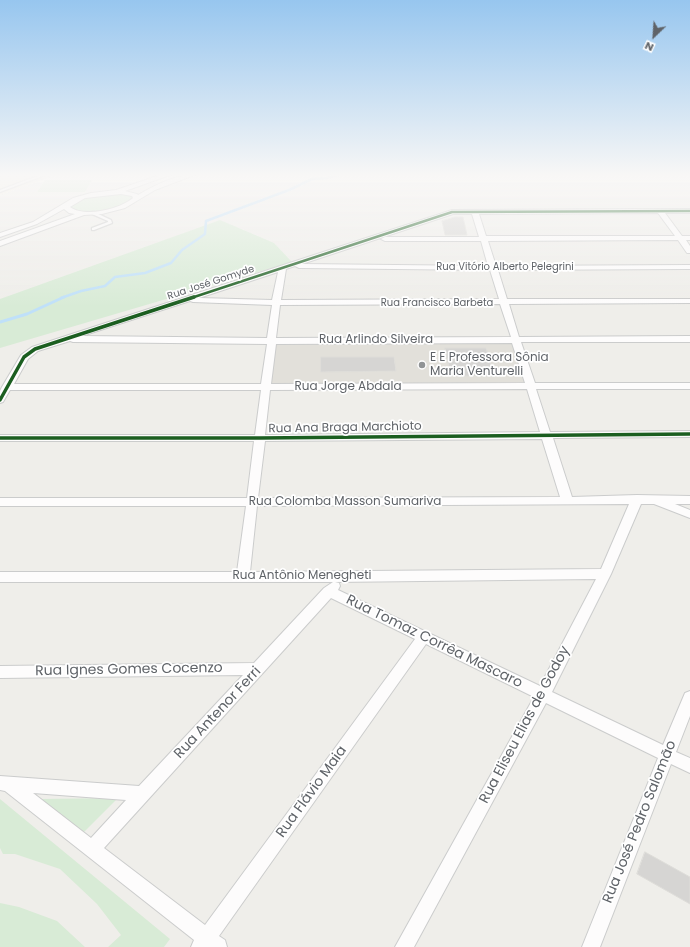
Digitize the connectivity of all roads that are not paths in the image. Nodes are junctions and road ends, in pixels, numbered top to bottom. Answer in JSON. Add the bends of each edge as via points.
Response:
{"nodes":[{"id":1,"x":43,"y":218,"type":"edge"},
{"id":2,"x":70,"y":218,"type":"edge"},
{"id":3,"x":104,"y":218,"type":"edge"},
{"id":4,"x":434,"y":218,"type":"edge"},
{"id":5,"x":477,"y":218,"type":"edge"},
{"id":6,"x":665,"y":218,"type":"edge"},
{"id":7,"x":92,"y":229,"type":"dead end"},
{"id":8,"x":400,"y":230,"type":"junction"},
{"id":9,"x":0,"y":235,"type":"edge"},
{"id":10,"x":483,"y":238,"type":"junction"},
{"id":11,"x":680,"y":238,"type":"junction"},
{"id":12,"x":690,"y":238,"type":"edge"},
{"id":13,"x":375,"y":239,"type":"junction"},
{"id":14,"x":409,"y":239,"type":"junction"},
{"id":15,"x":0,"y":244,"type":"edge"},
{"id":16,"x":690,"y":251,"type":"edge"},
{"id":17,"x":312,"y":258,"type":"junction"},
{"id":18,"x":320,"y":266,"type":"junction"},
{"id":19,"x":285,"y":267,"type":"junction"},
{"id":20,"x":690,"y":267,"type":"edge"},
{"id":21,"x":493,"y":268,"type":"junction"},
{"id":22,"x":185,"y":300,"type":"junction"},
{"id":23,"x":690,"y":301,"type":"edge"},
{"id":24,"x":504,"y":302,"type":"junction"},
{"id":25,"x":276,"y":303,"type":"junction"},
{"id":26,"x":63,"y":339,"type":"junction"},
{"id":27,"x":690,"y":339,"type":"edge"},
{"id":28,"x":516,"y":340,"type":"junction"},
{"id":29,"x":271,"y":341,"type":"junction"},
{"id":30,"x":530,"y":386,"type":"junction"},
{"id":31,"x":690,"y":386,"type":"edge"},
{"id":32,"x":7,"y":387,"type":"junction"},
{"id":33,"x":266,"y":387,"type":"junction"},
{"id":34,"x":0,"y":400,"type":"edge"},
{"id":35,"x":690,"y":434,"type":"edge"},
{"id":36,"x":546,"y":435,"type":"junction"},
{"id":37,"x":0,"y":438,"type":"edge"},
{"id":38,"x":260,"y":438,"type":"junction"},
{"id":39,"x":644,"y":499,"type":"junction"},
{"id":40,"x":566,"y":500,"type":"junction"},
{"id":41,"x":690,"y":500,"type":"edge"},
{"id":42,"x":0,"y":502,"type":"edge"},
{"id":43,"x":252,"y":502,"type":"junction"},
{"id":44,"x":690,"y":514,"type":"edge"},
{"id":45,"x":605,"y":574,"type":"junction"},
{"id":46,"x":243,"y":576,"type":"junction"},
{"id":47,"x":0,"y":577,"type":"edge"},
{"id":48,"x":342,"y":577,"type":"junction"},
{"id":49,"x":329,"y":591,"type":"junction"},
{"id":50,"x":424,"y":637,"type":"junction"},
{"id":51,"x":258,"y":669,"type":"junction"},
{"id":52,"x":0,"y":672,"type":"edge"},
{"id":53,"x":543,"y":695,"type":"junction"},
{"id":54,"x":690,"y":697,"type":"edge"},
{"id":55,"x":667,"y":755,"type":"junction"},
{"id":56,"x":690,"y":766,"type":"edge"},
{"id":57,"x":4,"y":783,"type":"edge"},
{"id":58,"x":143,"y":794,"type":"junction"},
{"id":59,"x":92,"y":849,"type":"junction"},
{"id":60,"x":208,"y":944,"type":"edge"},
{"id":61,"x":404,"y":947,"type":"edge"},
{"id":62,"x":591,"y":947,"type":"edge"}],
"edges":[{"from":1,"to":9,"type":"street"},
{"from":2,"to":15,"type":"street"},
{"from":3,"to":7,"type":"lane","via":[[110,223]]},
{"from":4,"to":8,"type":"street","name":"Rua José Gomyde"},
{"from":5,"to":10,"type":"street"},
{"from":6,"to":11,"type":"street"},
{"from":8,"to":13,"type":"street","name":"Rua José Gomyde"},
{"from":8,"to":14,"type":"street"},
{"from":10,"to":11,"type":"street"},
{"from":10,"to":14,"type":"street"},
{"from":10,"to":21,"type":"street"},
{"from":11,"to":12,"type":"street"},
{"from":11,"to":16,"type":"street"},
{"from":13,"to":14,"type":"street"},
{"from":13,"to":17,"type":"street","name":"Rua José Gomyde"},
{"from":17,"to":18,"type":"street"},
{"from":17,"to":19,"type":"street","name":"Rua José Gomyde"},
{"from":18,"to":19,"type":"street","name":"Rua Vitório Alberto Pelegrini"},
{"from":18,"to":21,"type":"street","name":"Rua Vitório Alberto Pelegrini"},
{"from":19,"to":22,"type":"street","name":"Rua José Gomyde"},
{"from":19,"to":25,"type":"street"},
{"from":20,"to":21,"type":"street","name":"Rua Vitório Alberto Pelegrini"},
{"from":21,"to":24,"type":"street"},
{"from":22,"to":25,"type":"street","name":"Rua Francisco Barbeta"},
{"from":22,"to":26,"type":"street","name":"Rua José Gomyde"},
{"from":23,"to":24,"type":"street","name":"Rua Francisco Barbeta"},
{"from":24,"to":25,"type":"street","name":"Rua Francisco Barbeta"},
{"from":24,"to":28,"type":"street"},
{"from":25,"to":29,"type":"street"},
{"from":26,"to":29,"type":"street","name":"Rua Arlindo Silveira"},
{"from":26,"to":32,"type":"street","name":"Rua José Gomyde","via":[[35,349],[24,357]]},
{"from":27,"to":28,"type":"street","name":"Rua Arlindo Silveira"},
{"from":28,"to":29,"type":"street","name":"Rua Arlindo Silveira"},
{"from":28,"to":30,"type":"street"},
{"from":29,"to":33,"type":"street"},
{"from":30,"to":31,"type":"street","name":"Rua Jorge Abdala"},
{"from":30,"to":33,"type":"street","name":"Rua Jorge Abdala"},
{"from":30,"to":36,"type":"street"},
{"from":32,"to":33,"type":"street","name":"Rua Jorge Abdala"},
{"from":32,"to":34,"type":"street","name":"Rua José Gomyde"},
{"from":33,"to":38,"type":"street"},
{"from":35,"to":36,"type":"street","name":"Rua Ana Braga Marchioto"},
{"from":36,"to":38,"type":"street","name":"Rua Ana Braga Marchioto"},
{"from":36,"to":40,"type":"street"},
{"from":37,"to":38,"type":"street","name":"Rua Ana Braga Marchioto"},
{"from":38,"to":43,"type":"street"},
{"from":39,"to":40,"type":"street","name":"Rua Colomba Masson Sumariva"},
{"from":39,"to":41,"type":"street","name":"Rua Colomba Masson Sumariva"},
{"from":39,"to":44,"type":"street"},
{"from":39,"to":45,"type":"street","name":"Rua Eliseu Elias de Godoy"},
{"from":40,"to":43,"type":"street","name":"Rua Colomba Masson Sumariva"},
{"from":42,"to":43,"type":"street","name":"Rua Colomba Masson Sumariva"},
{"from":43,"to":46,"type":"street"},
{"from":45,"to":48,"type":"street","name":"Rua Antônio Menegheti"},
{"from":45,"to":53,"type":"street","name":"Rua Eliseu Elias de Godoy"},
{"from":46,"to":47,"type":"street","name":"Rua Antônio Menegheti"},
{"from":46,"to":48,"type":"street","name":"Rua Antônio Menegheti"},
{"from":48,"to":49,"type":"street","name":"Rua Antenor Ferri"},
{"from":49,"to":50,"type":"street","name":"Rua Tomaz Corrêa Mascaro"},
{"from":49,"to":51,"type":"street","name":"Rua Antenor Ferri"},
{"from":50,"to":53,"type":"street","name":"Rua Tomaz Corrêa Mascaro"},
{"from":50,"to":60,"type":"street","name":"Rua Flávio Maia"},
{"from":51,"to":52,"type":"street","name":"Rua Ignes Gomes Cocenzo"},
{"from":51,"to":58,"type":"street","name":"Rua Antenor Ferri"},
{"from":53,"to":55,"type":"street","name":"Rua Tomaz Corrêa Mascaro"},
{"from":53,"to":61,"type":"street","name":"Rua Eliseu Elias de Godoy"},
{"from":54,"to":55,"type":"street","name":"Rua José Pedro Salomão"},
{"from":55,"to":56,"type":"street","name":"Rua Tomaz Corrêa Mascaro"},
{"from":55,"to":62,"type":"street","name":"Rua José Pedro Salomão"},
{"from":57,"to":58,"type":"street"},
{"from":57,"to":59,"type":"street"},
{"from":58,"to":59,"type":"street","name":"Rua Antenor Ferri"},
{"from":59,"to":60,"type":"street"}]}
